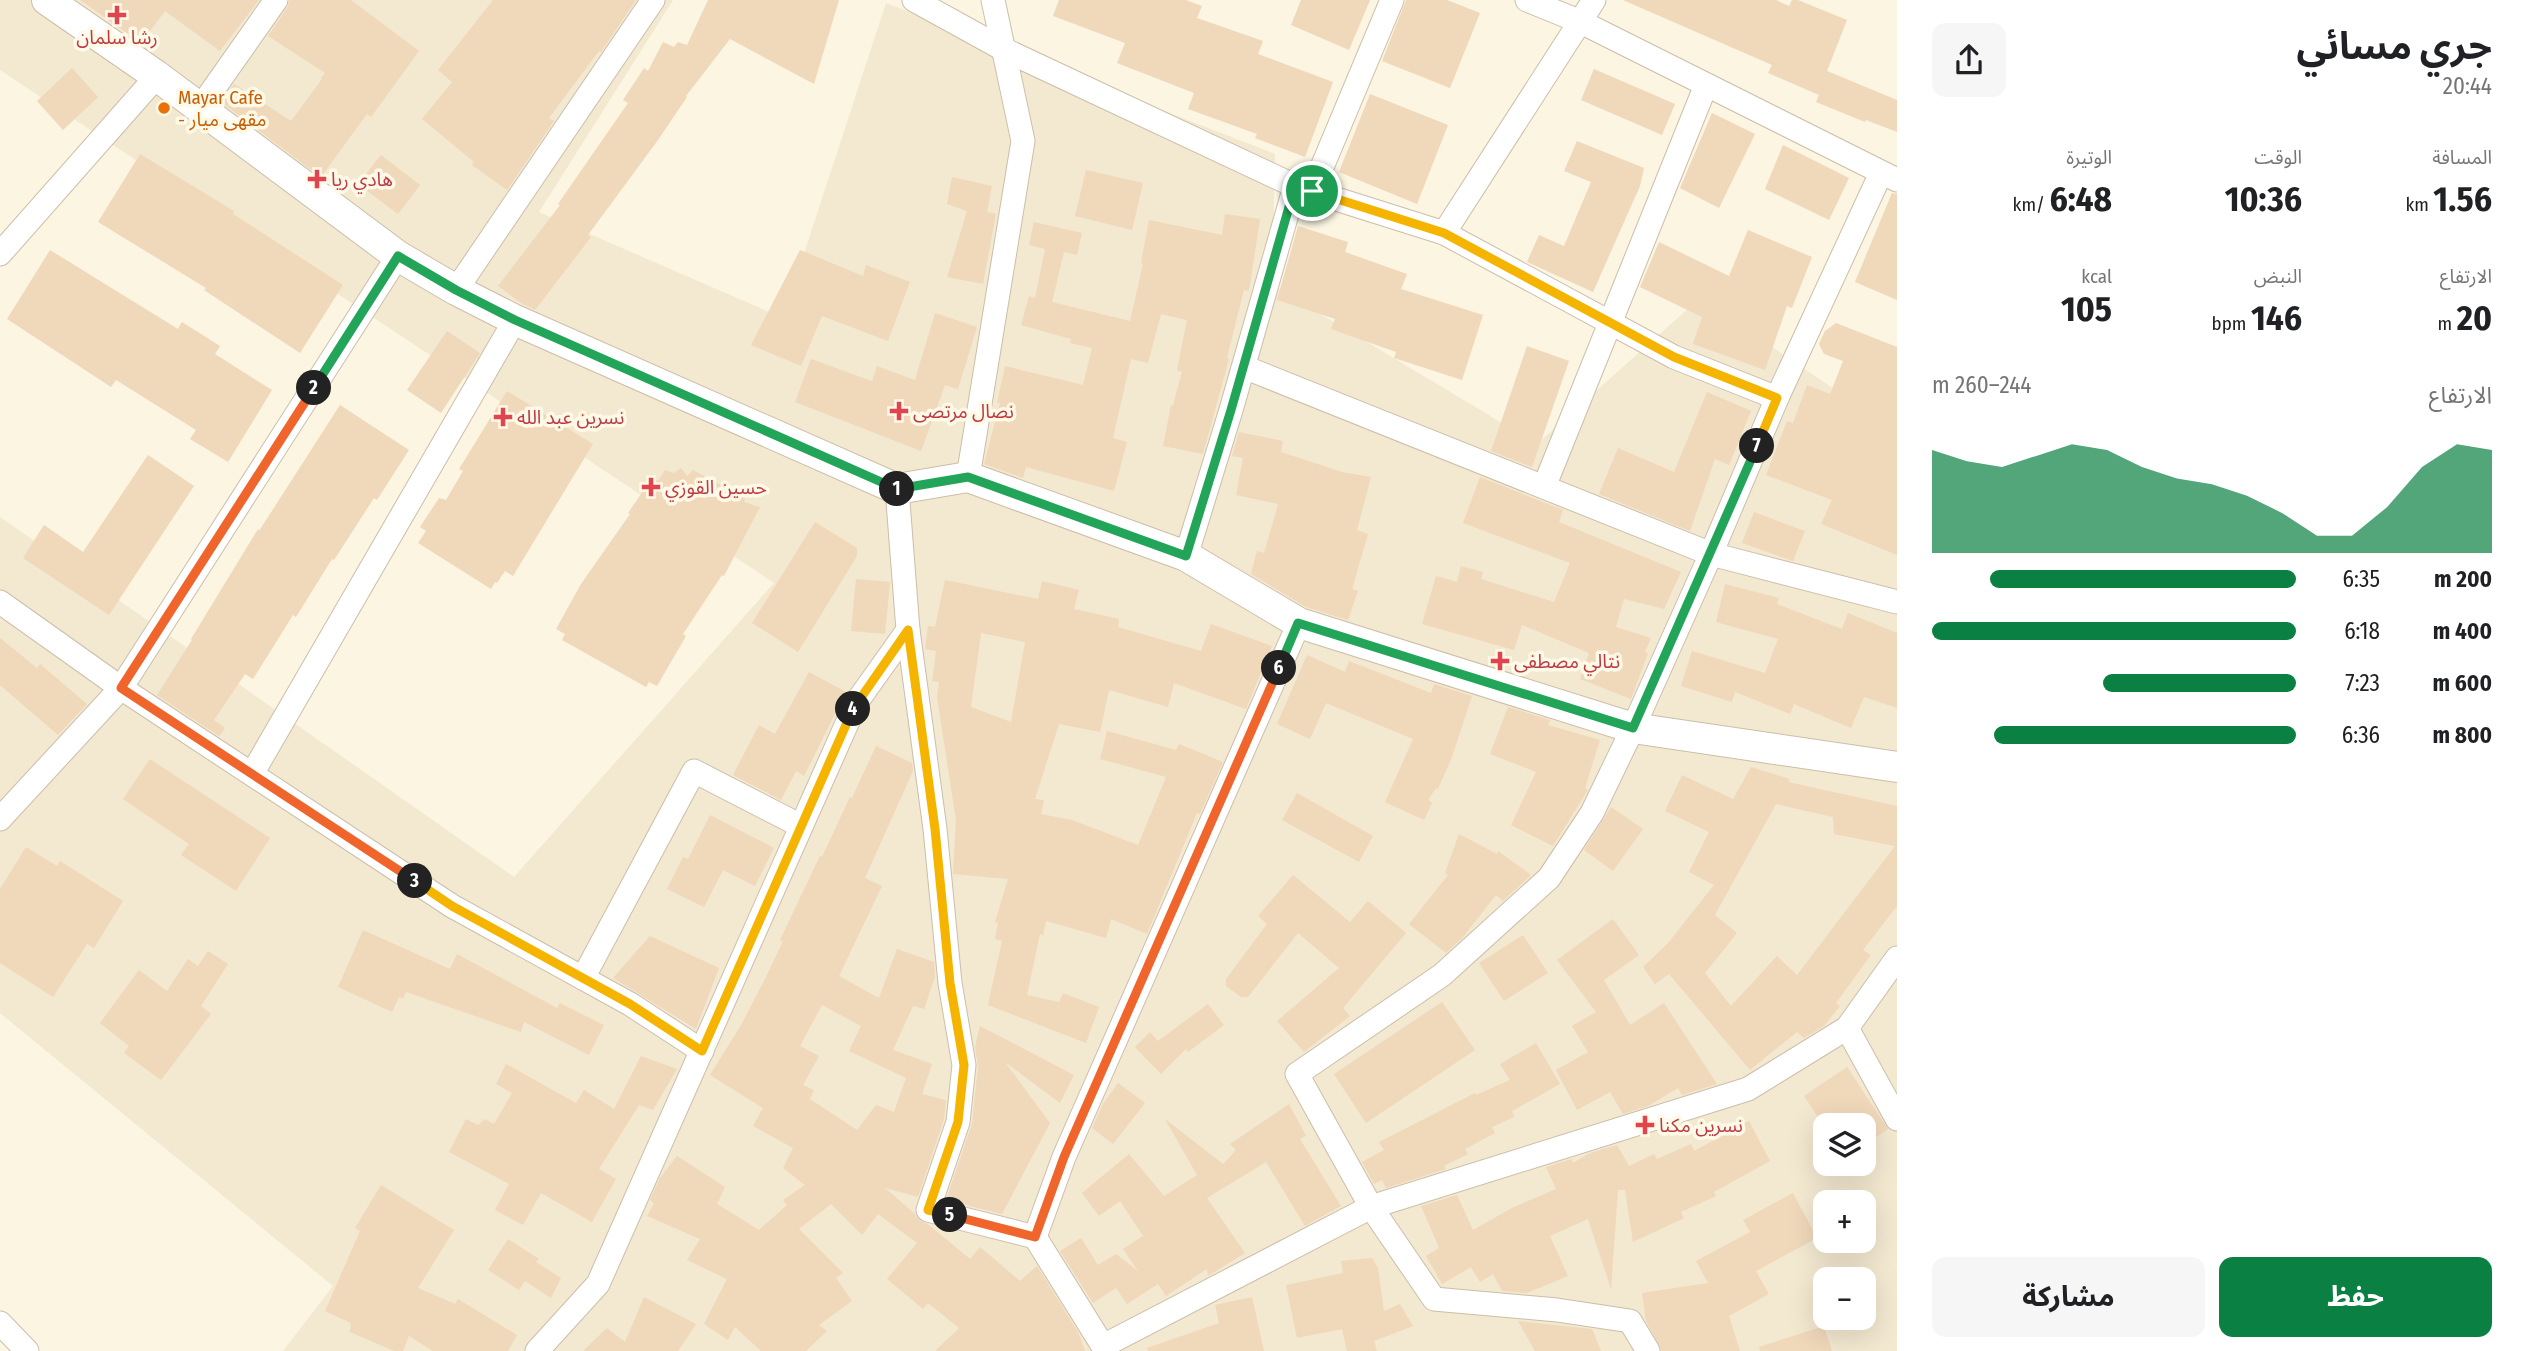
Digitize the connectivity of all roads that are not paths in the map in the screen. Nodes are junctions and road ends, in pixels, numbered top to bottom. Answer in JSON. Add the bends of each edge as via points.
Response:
{"nodes":[{"id":1,"x":47,"y":0,"type":"edge"},
{"id":2,"x":275,"y":0,"type":"edge"},
{"id":3,"x":653,"y":0,"type":"edge"},
{"id":4,"x":914,"y":0,"type":"edge"},
{"id":5,"x":993,"y":0,"type":"edge"},
{"id":6,"x":1392,"y":0,"type":"edge"},
{"id":7,"x":1527,"y":0,"type":"edge"},
{"id":8,"x":1594,"y":0,"type":"edge"},
{"id":9,"x":1581,"y":22,"type":"junction"},
{"id":10,"x":1003,"y":49,"type":"junction"},
{"id":11,"x":157,"y":76,"type":"junction"},
{"id":12,"x":1706,"y":85,"type":"junction"},
{"id":13,"x":200,"y":108,"type":"junction"},
{"id":14,"x":1889,"y":177,"type":"edge"},
{"id":15,"x":1304,"y":189,"type":"junction"},
{"id":16,"x":1444,"y":233,"type":"junction"},
{"id":17,"x":0,"y":254,"type":"edge"},
{"id":18,"x":398,"y":256,"type":"junction"},
{"id":19,"x":456,"y":290,"type":"junction"},
{"id":20,"x":515,"y":320,"type":"junction"},
{"id":21,"x":1611,"y":323,"type":"junction"},
{"id":22,"x":1244,"y":367,"type":"junction"},
{"id":23,"x":1777,"y":398,"type":"junction"},
{"id":24,"x":968,"y":477,"type":"junction"},
{"id":25,"x":1544,"y":487,"type":"junction"},
{"id":26,"x":897,"y":489,"type":"junction"},
{"id":27,"x":1711,"y":554,"type":"junction"},
{"id":28,"x":1186,"y":556,"type":"junction"},
{"id":29,"x":0,"y":602,"type":"edge"},
{"id":30,"x":1897,"y":602,"type":"edge"},
{"id":31,"x":1298,"y":623,"type":"junction"},
{"id":32,"x":908,"y":630,"type":"junction"},
{"id":33,"x":121,"y":688,"type":"junction"},
{"id":34,"x":1633,"y":728,"type":"junction"},
{"id":35,"x":1897,"y":767,"type":"edge"},
{"id":36,"x":252,"y":774,"type":"junction"},
{"id":37,"x":0,"y":819,"type":"edge"},
{"id":38,"x":801,"y":826,"type":"junction"},
{"id":39,"x":1897,"y":958,"type":"edge"},
{"id":40,"x":583,"y":978,"type":"junction"},
{"id":41,"x":1847,"y":1028,"type":"junction"},
{"id":42,"x":702,"y":1051,"type":"junction"},
{"id":43,"x":1897,"y":1119,"type":"edge"},
{"id":44,"x":1371,"y":1207,"type":"junction"},
{"id":45,"x":1035,"y":1237,"type":"junction"},
{"id":46,"x":0,"y":1323,"type":"edge"},
{"id":47,"x":1105,"y":1348,"type":"edge"},
{"id":48,"x":27,"y":1351,"type":"edge"},
{"id":49,"x":537,"y":1351,"type":"edge"},
{"id":50,"x":1648,"y":1351,"type":"edge"}],
"edges":[{"from":1,"to":11,"type":"street"},
{"from":2,"to":13,"type":"street"},
{"from":3,"to":19,"type":"street"},
{"from":4,"to":10,"type":"street"},
{"from":5,"to":10,"type":"street"},
{"from":6,"to":15,"type":"street"},
{"from":7,"to":9,"type":"street"},
{"from":8,"to":9,"type":"street"},
{"from":9,"to":12,"type":"street"},
{"from":9,"to":16,"type":"street"},
{"from":10,"to":15,"type":"street"},
{"from":10,"to":24,"type":"street","via":[[1023,141]]},
{"from":11,"to":13,"type":"street"},
{"from":11,"to":17,"type":"street"},
{"from":12,"to":14,"type":"street"},
{"from":12,"to":21,"type":"street"},
{"from":13,"to":18,"type":"street"},
{"from":14,"to":23,"type":"street"},
{"from":15,"to":16,"type":"street"},
{"from":15,"to":22,"type":"street"},
{"from":16,"to":21,"type":"street"},
{"from":18,"to":19,"type":"street"},
{"from":18,"to":33,"type":"street"},
{"from":19,"to":20,"type":"street"},
{"from":20,"to":26,"type":"street"},
{"from":20,"to":36,"type":"street"},
{"from":21,"to":23,"type":"street","via":[[1674,357]]},
{"from":21,"to":25,"type":"street"},
{"from":22,"to":25,"type":"street"},
{"from":22,"to":28,"type":"street"},
{"from":23,"to":27,"type":"street"},
{"from":24,"to":26,"type":"street"},
{"from":24,"to":28,"type":"street"},
{"from":25,"to":27,"type":"street"},
{"from":26,"to":32,"type":"street"},
{"from":27,"to":30,"type":"street"},
{"from":27,"to":34,"type":"street"},
{"from":28,"to":31,"type":"street"},
{"from":29,"to":33,"type":"street"},
{"from":31,"to":34,"type":"street"},
{"from":31,"to":45,"type":"street","via":[[1064,1157]]},
{"from":32,"to":38,"type":"street","via":[[856,703]]},
{"from":32,"to":45,"type":"street","via":[[964,1065],[958,1122],[928,1210]]},
{"from":33,"to":36,"type":"street"},
{"from":33,"to":37,"type":"street"},
{"from":34,"to":35,"type":"street"},
{"from":34,"to":44,"type":"street","via":[[1592,814],[1549,878],[1442,975],[1297,1074]]},
{"from":36,"to":40,"type":"street","via":[[452,906]]},
{"from":38,"to":40,"type":"street","via":[[694,771]]},
{"from":38,"to":42,"type":"street"},
{"from":39,"to":41,"type":"street"},
{"from":40,"to":42,"type":"street"},
{"from":41,"to":43,"type":"street"},
{"from":41,"to":44,"type":"street","via":[[1748,1089]]},
{"from":42,"to":49,"type":"street","via":[[598,1284]]},
{"from":44,"to":47,"type":"street"},
{"from":44,"to":50,"type":"street","via":[[1434,1299],[1629,1321]]},
{"from":45,"to":47,"type":"street"},
{"from":46,"to":48,"type":"street"}]}
